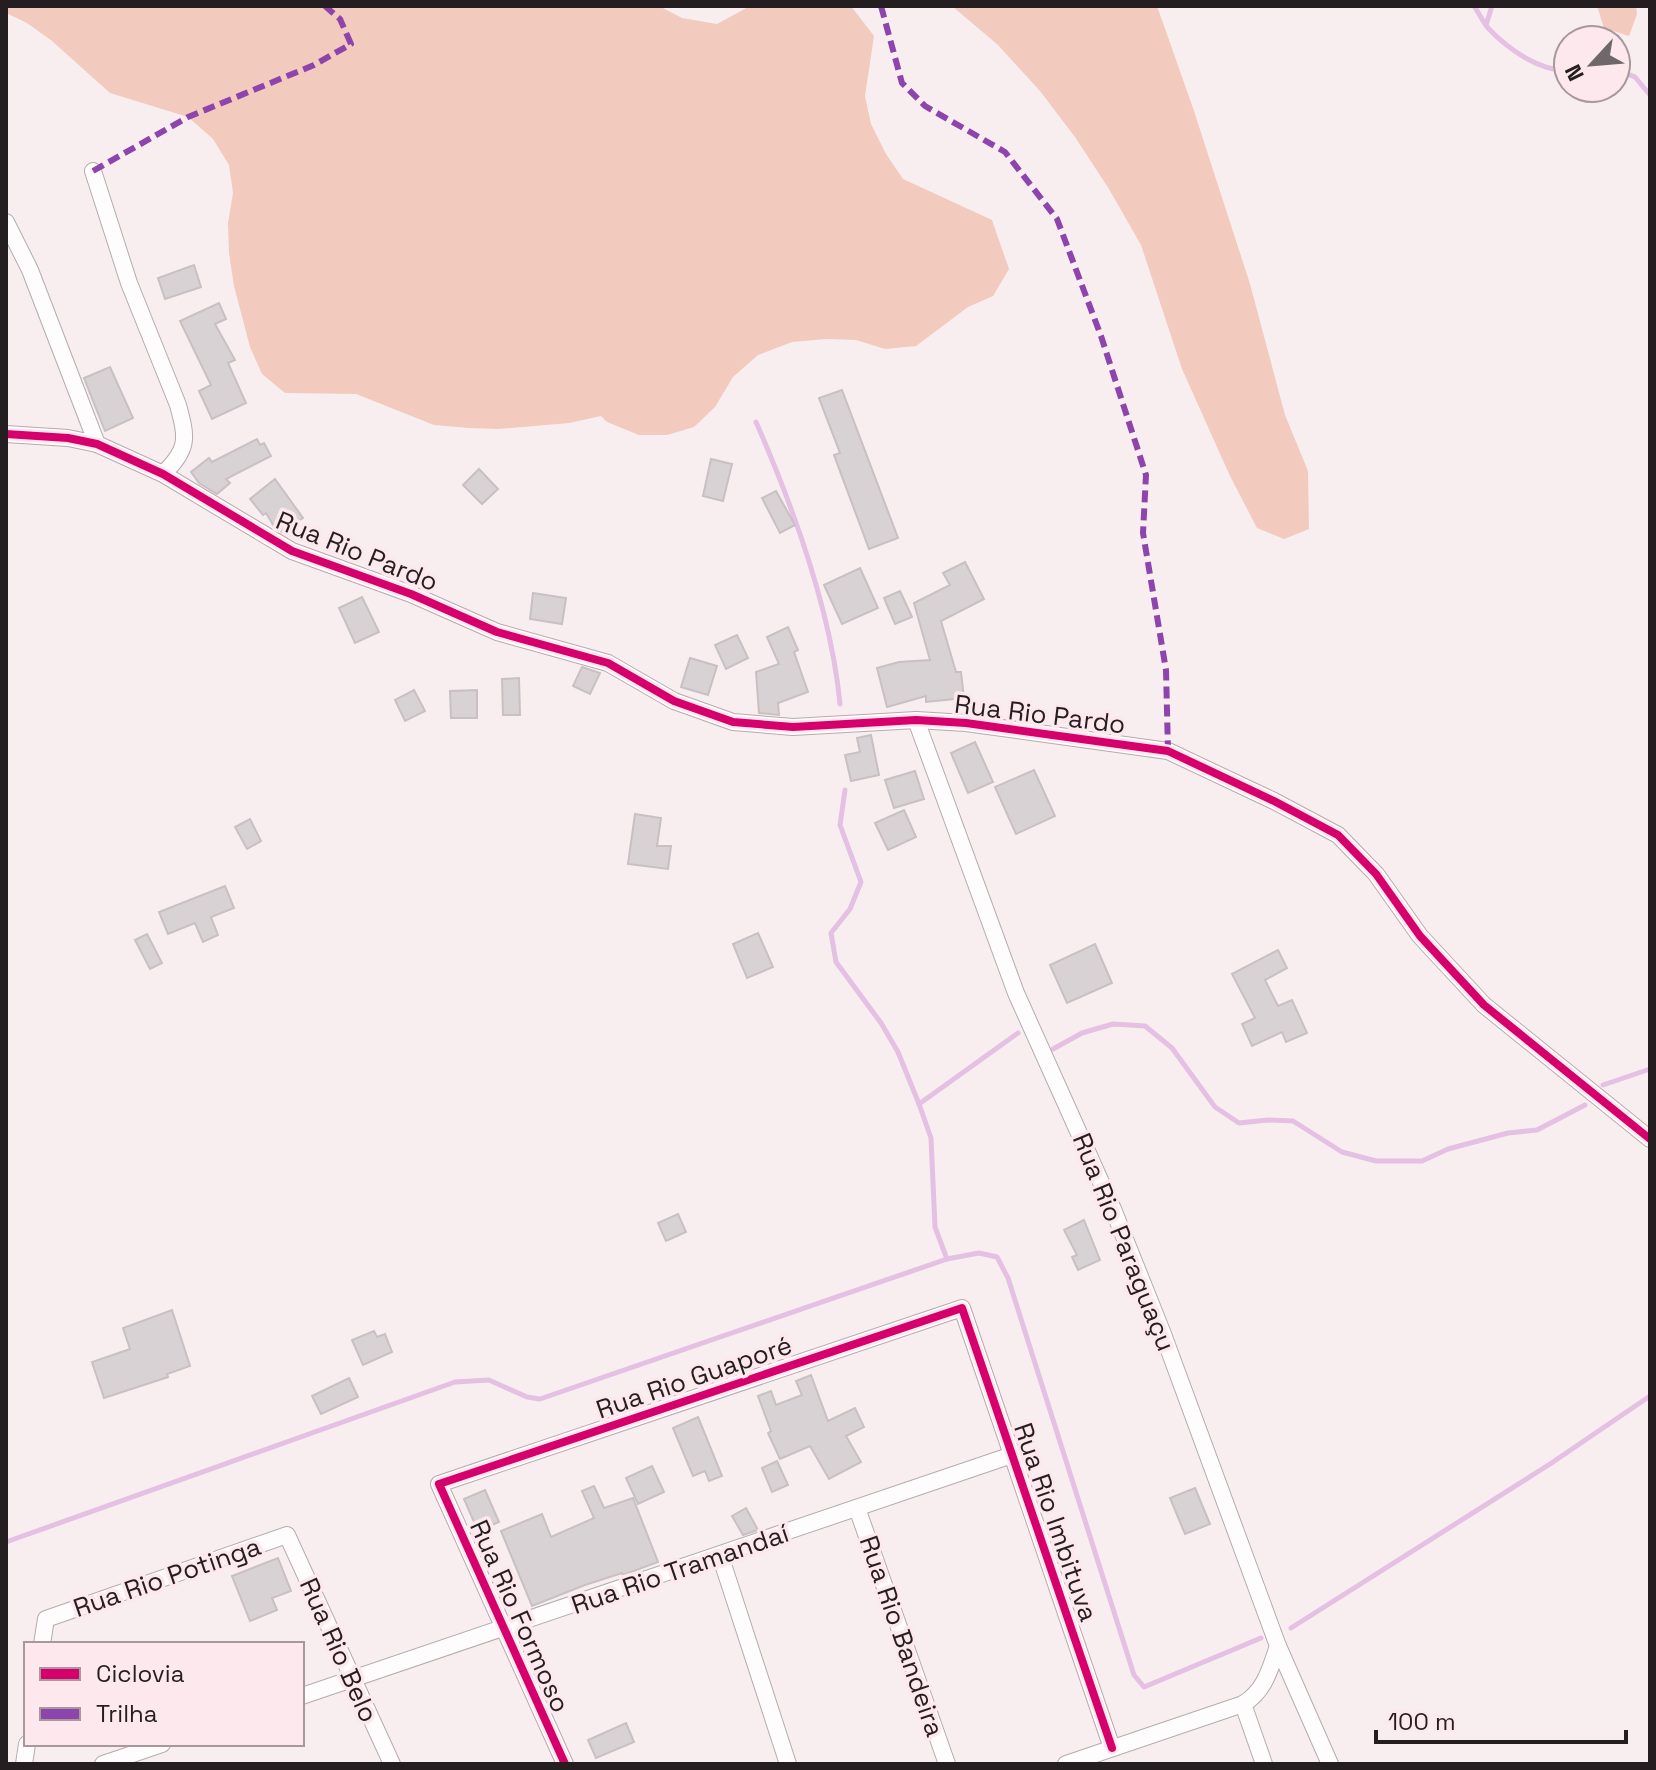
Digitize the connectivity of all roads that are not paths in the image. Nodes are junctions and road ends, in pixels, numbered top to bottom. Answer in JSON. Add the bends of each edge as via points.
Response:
{"nodes":[{"id":1,"x":93,"y":171,"type":"dead end"},
{"id":2,"x":6,"y":222,"type":"edge"},
{"id":3,"x":6,"y":434,"type":"edge"},
{"id":4,"x":97,"y":444,"type":"junction"},
{"id":5,"x":163,"y":474,"type":"junction"},
{"id":6,"x":916,"y":720,"type":"junction"},
{"id":7,"x":1650,"y":1139,"type":"edge"},
{"id":8,"x":962,"y":1308,"type":"joint"},
{"id":9,"x":1012,"y":1455,"type":"junction"},
{"id":10,"x":439,"y":1484,"type":"joint"},
{"id":11,"x":857,"y":1508,"type":"junction"},
{"id":12,"x":287,"y":1535,"type":"joint"},
{"id":13,"x":720,"y":1555,"type":"junction"},
{"id":14,"x":504,"y":1630,"type":"junction"},
{"id":15,"x":42,"y":1642,"type":"edge"},
{"id":16,"x":1278,"y":1646,"type":"junction"},
{"id":17,"x":353,"y":1679,"type":"junction"},
{"id":18,"x":304,"y":1695,"type":"edge"},
{"id":19,"x":1243,"y":1704,"type":"junction"},
{"id":20,"x":156,"y":1746,"type":"edge"},
{"id":21,"x":1112,"y":1748,"type":"junction"},
{"id":22,"x":103,"y":1764,"type":"edge"},
{"id":23,"x":392,"y":1764,"type":"edge"},
{"id":24,"x":565,"y":1764,"type":"edge"},
{"id":25,"x":788,"y":1764,"type":"edge"},
{"id":26,"x":947,"y":1764,"type":"edge"},
{"id":27,"x":1066,"y":1764,"type":"edge"},
{"id":28,"x":1264,"y":1764,"type":"edge"},
{"id":29,"x":1330,"y":1764,"type":"edge"}],
"edges":[{"from":1,"to":5,"type":"street","via":[[183,424],[180,457]]},
{"from":2,"to":4,"type":"street","via":[[30,270]]},
{"from":3,"to":4,"type":"street","name":"Rua Rio Pardo"},
{"from":4,"to":5,"type":"street","name":"Rua Rio Pardo"},
{"from":5,"to":6,"type":"street","name":"Rua Rio Pardo","via":[[292,551],[497,632],[608,663],[674,701],[733,722],[793,727]]},
{"from":6,"to":7,"type":"street","name":"Rua Rio Pardo","via":[[1168,751],[1338,835],[1484,1005]]},
{"from":6,"to":16,"type":"street","name":"Rua Rio Paraguaçu","via":[[1016,993],[1163,1334]]},
{"from":8,"to":9,"type":"street","name":"Rua Rio Imbituva"},
{"from":8,"to":10,"type":"street","name":"Rua Rio Guaporé"},
{"from":9,"to":11,"type":"street","name":"Rua Rio Tramandaí"},
{"from":9,"to":21,"type":"street","name":"Rua Rio Imbituva"},
{"from":10,"to":14,"type":"street","name":"Rua Rio Formoso"},
{"from":11,"to":13,"type":"street","name":"Rua Rio Tramandaí"},
{"from":11,"to":26,"type":"street","name":"Rua Rio Bandeira"},
{"from":12,"to":15,"type":"street","name":"Rua Rio Potinga","via":[[46,1619]]},
{"from":12,"to":17,"type":"street","name":"Rua Rio Belo"},
{"from":13,"to":14,"type":"street","name":"Rua Rio Tramandaí"},
{"from":13,"to":25,"type":"street"},
{"from":14,"to":17,"type":"street","name":"Rua Rio Tramandaí"},
{"from":14,"to":24,"type":"street","name":"Rua Rio Formoso"},
{"from":16,"to":19,"type":"street","via":[[1263,1685]]},
{"from":16,"to":29,"type":"street","name":"Rua Rio Paraguaçu"},
{"from":17,"to":18,"type":"street","name":"Rua Rio Tramandaí"},
{"from":17,"to":23,"type":"street","name":"Rua Rio Belo"},
{"from":19,"to":21,"type":"street"},
{"from":19,"to":28,"type":"street"},
{"from":20,"to":22,"type":"street"},
{"from":21,"to":27,"type":"street"}]}
